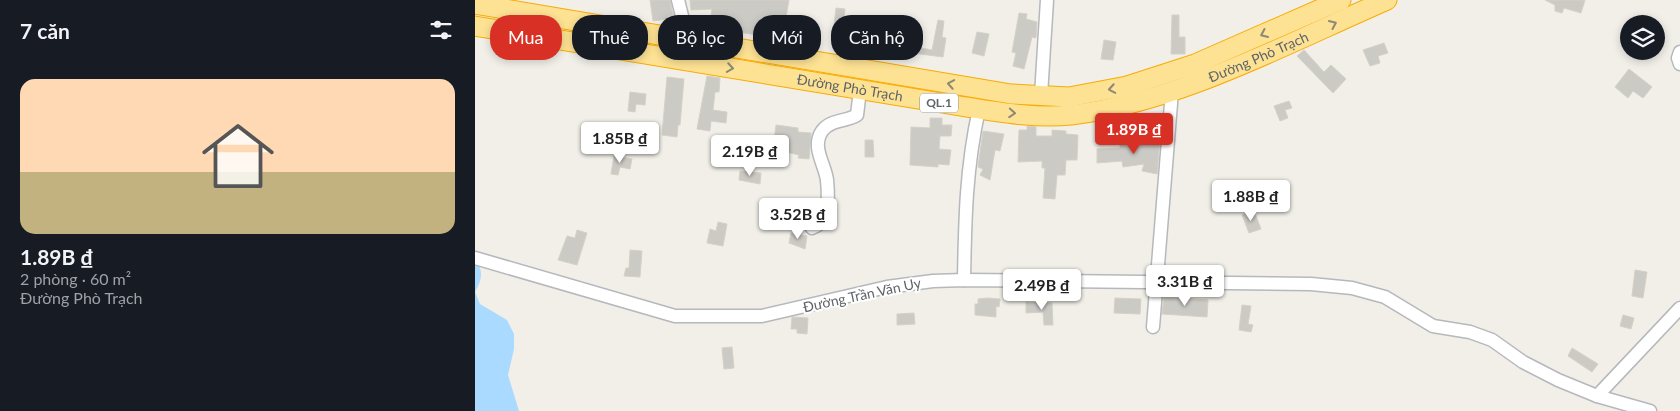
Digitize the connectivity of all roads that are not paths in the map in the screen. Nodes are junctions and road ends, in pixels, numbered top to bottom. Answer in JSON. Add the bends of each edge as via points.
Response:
{"nodes":[{"id":1,"x":678,"y":0,"type":"edge"},
{"id":2,"x":1047,"y":0,"type":"edge"},
{"id":3,"x":1341,"y":0,"type":"edge"},
{"id":4,"x":1387,"y":0,"type":"edge"},
{"id":5,"x":475,"y":4,"type":"edge"},
{"id":6,"x":682,"y":15,"type":"edge"},
{"id":7,"x":475,"y":26,"type":"edge"},
{"id":8,"x":658,"y":35,"type":"edge"},
{"id":9,"x":743,"y":49,"type":"edge"},
{"id":10,"x":1680,"y":52,"type":"edge"},
{"id":11,"x":1680,"y":64,"type":"edge"},
{"id":12,"x":860,"y":90,"type":"junction"},
{"id":13,"x":1171,"y":90,"type":"junction"},
{"id":14,"x":1041,"y":95,"type":"junction"},
{"id":15,"x":979,"y":109,"type":"junction"},
{"id":16,"x":812,"y":228,"type":"dead end"},
{"id":17,"x":475,"y":258,"type":"edge"},
{"id":18,"x":964,"y":280,"type":"junction"},
{"id":19,"x":1157,"y":283,"type":"junction"},
{"id":20,"x":1680,"y":308,"type":"edge"},
{"id":21,"x":1153,"y":327,"type":"dead end"},
{"id":22,"x":1597,"y":396,"type":"junction"},
{"id":23,"x":1649,"y":411,"type":"edge"}],
"edges":[{"from":1,"to":6,"type":"street"},
{"from":2,"to":14,"type":"street"},
{"from":3,"to":14,"type":"highway","name":"Đường Phò Trạch","number":"QL.1","one_way":true,"via":[[1195,64],[1127,86],[1069,97]]},
{"from":13,"to":4,"type":"highway","name":"Đường Phò Trạch","number":"QL.1","one_way":true,"via":[[1202,81]]},
{"from":5,"to":8,"type":"highway","name":"Đường Phò Trạch","number":"QL.1"},
{"from":7,"to":12,"type":"highway","name":"Đường Phò Trạch","number":"QL.1","one_way":true},
{"from":14,"to":9,"type":"highway","name":"Đường Phò Trạch","number":"QL.1","one_way":true,"via":[[1011,94]]},
{"from":10,"to":11,"type":"street"},
{"from":12,"to":15,"type":"highway","name":"Đường Phò Trạch","number":"QL.1"},
{"from":12,"to":16,"type":"street","via":[[857,115],[833,122],[819,136],[819,155],[827,180],[825,216]]},
{"from":15,"to":13,"type":"highway","name":"Đường Phò Trạch","number":"QL.1","one_way":true,"via":[[1070,115],[1130,104]]},
{"from":13,"to":19,"type":"street"},
{"from":15,"to":18,"type":"street","via":[[966,183]]},
{"from":17,"to":18,"type":"street","name":"Đường Trần Văn Uy","via":[[675,316],[762,316],[887,287]]},
{"from":18,"to":19,"type":"street","name":"Đường Trần Văn Uy"},
{"from":19,"to":21,"type":"street"},
{"from":19,"to":22,"type":"street","name":"Đường Trần Văn Uy","via":[[1311,284],[1370,292],[1396,303],[1433,326],[1470,332],[1492,340],[1523,362]]},
{"from":20,"to":22,"type":"street"},
{"from":22,"to":23,"type":"street","name":"Đường Trần Văn Uy"}]}
